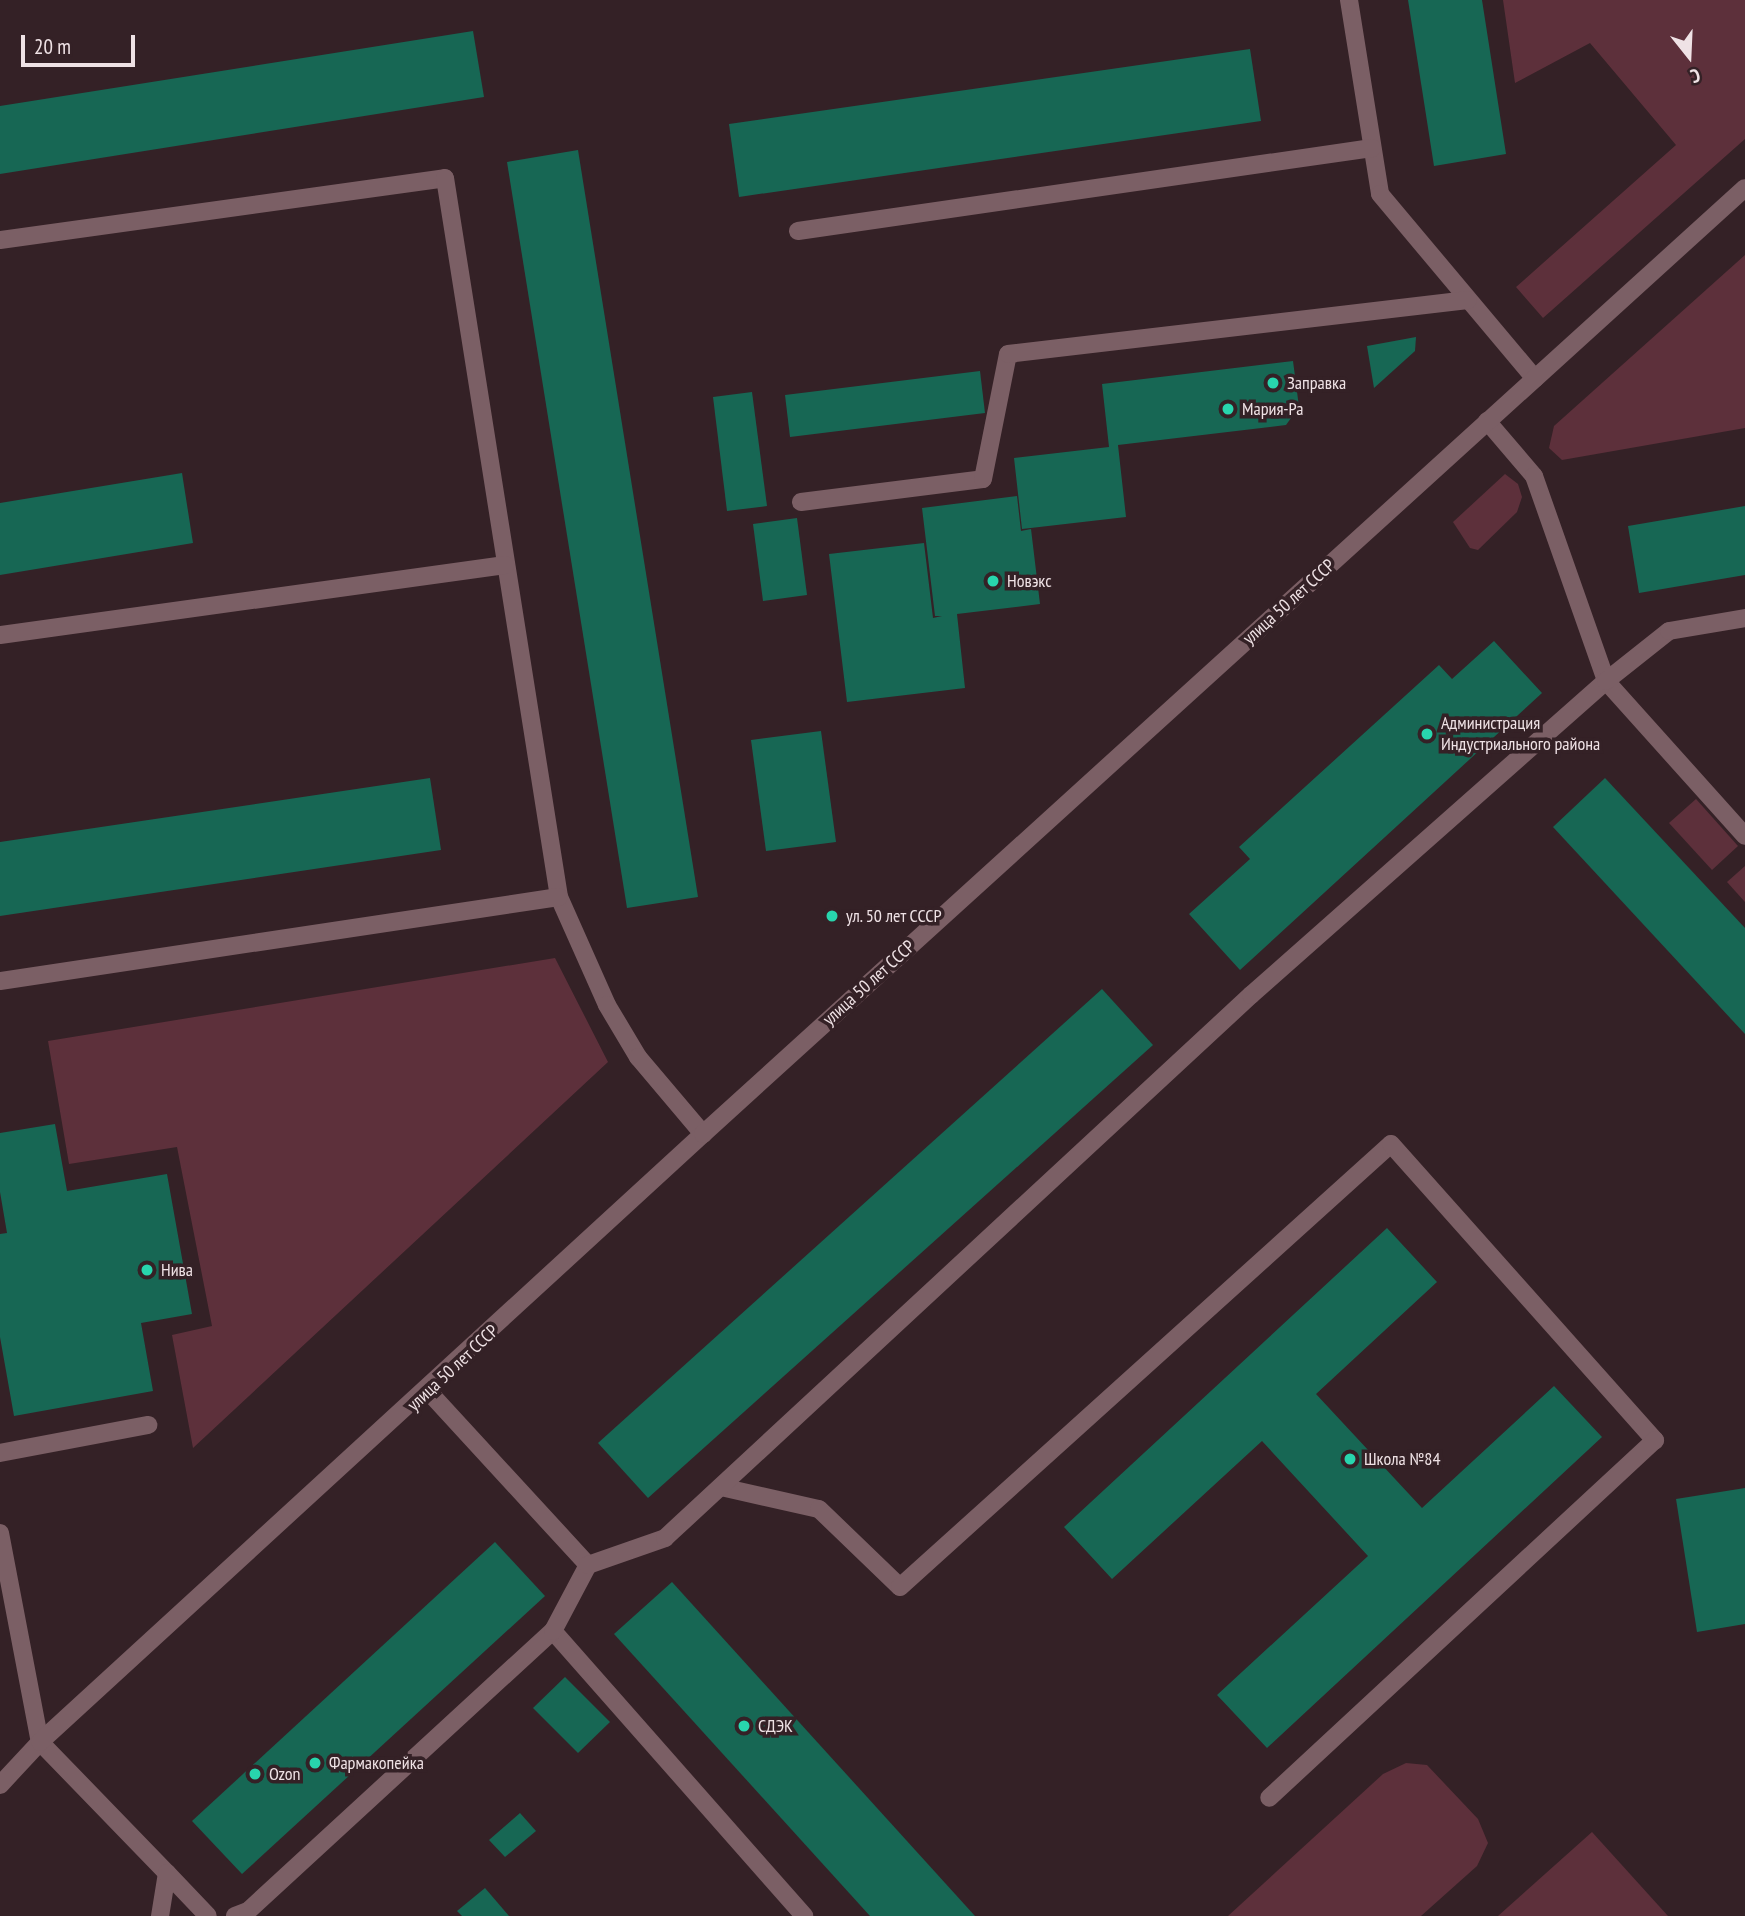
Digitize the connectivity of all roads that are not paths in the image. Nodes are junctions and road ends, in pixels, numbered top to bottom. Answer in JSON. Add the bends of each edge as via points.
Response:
{"nodes":[{"id":1,"x":1349,"y":0,"type":"edge"},
{"id":2,"x":1372,"y":148,"type":"junction"},
{"id":3,"x":1745,"y":188,"type":"edge"},
{"id":4,"x":799,"y":231,"type":"dead end"},
{"id":5,"x":0,"y":240,"type":"edge"},
{"id":6,"x":1468,"y":300,"type":"junction"},
{"id":7,"x":1535,"y":379,"type":"junction"},
{"id":8,"x":1487,"y":421,"type":"junction"},
{"id":9,"x":801,"y":502,"type":"dead end"},
{"id":10,"x":505,"y":565,"type":"junction"},
{"id":11,"x":1745,"y":618,"type":"edge"},
{"id":12,"x":0,"y":635,"type":"edge"},
{"id":13,"x":1606,"y":681,"type":"junction"},
{"id":14,"x":1745,"y":836,"type":"edge"},
{"id":15,"x":559,"y":897,"type":"junction"},
{"id":16,"x":0,"y":981,"type":"edge"},
{"id":17,"x":704,"y":1134,"type":"junction"},
{"id":18,"x":428,"y":1391,"type":"junction"},
{"id":19,"x":148,"y":1425,"type":"dead end"},
{"id":20,"x":0,"y":1453,"type":"edge"},
{"id":21,"x":721,"y":1487,"type":"junction"},
{"id":22,"x":0,"y":1533,"type":"edge"},
{"id":23,"x":588,"y":1565,"type":"junction"},
{"id":24,"x":553,"y":1631,"type":"junction"},
{"id":25,"x":40,"y":1742,"type":"junction"},
{"id":26,"x":0,"y":1786,"type":"edge"},
{"id":27,"x":1269,"y":1798,"type":"dead end"},
{"id":28,"x":167,"y":1873,"type":"junction"},
{"id":29,"x":160,"y":1916,"type":"edge"},
{"id":30,"x":208,"y":1916,"type":"edge"},
{"id":31,"x":235,"y":1916,"type":"edge"},
{"id":32,"x":804,"y":1916,"type":"edge"}],
"edges":[{"from":1,"to":2,"type":"street"},
{"from":2,"to":4,"type":"street"},
{"from":2,"to":6,"type":"street","via":[[1380,194]]},
{"from":3,"to":7,"type":"street","name":"улица 50 лет СССР"},
{"from":5,"to":10,"type":"street","via":[[445,178]]},
{"from":6,"to":7,"type":"street"},
{"from":6,"to":9,"type":"street","via":[[1008,354],[983,479]]},
{"from":7,"to":8,"type":"street","name":"улица 50 лет СССР"},
{"from":8,"to":13,"type":"street","via":[[1534,476]]},
{"from":8,"to":17,"type":"street","name":"улица 50 лет СССР"},
{"from":10,"to":12,"type":"street"},
{"from":10,"to":15,"type":"street"},
{"from":11,"to":13,"type":"street","via":[[1669,631]]},
{"from":13,"to":14,"type":"street"},
{"from":13,"to":21,"type":"street","via":[[1251,995]]},
{"from":15,"to":16,"type":"street"},
{"from":15,"to":17,"type":"street","via":[[607,1005],[638,1057]]},
{"from":17,"to":18,"type":"street","name":"улица 50 лет СССР"},
{"from":18,"to":23,"type":"street"},
{"from":18,"to":25,"type":"street","name":"улица 50 лет СССР"},
{"from":19,"to":20,"type":"street"},
{"from":21,"to":23,"type":"street","via":[[665,1538]]},
{"from":21,"to":27,"type":"street","via":[[819,1509],[900,1587],[1391,1144],[1655,1440]]},
{"from":22,"to":25,"type":"street"},
{"from":23,"to":24,"type":"street"},
{"from":24,"to":31,"type":"street","via":[[248,1911]]},
{"from":24,"to":32,"type":"street"},
{"from":25,"to":26,"type":"street","name":"улица 50 лет СССР"},
{"from":25,"to":28,"type":"street"},
{"from":28,"to":29,"type":"street"},
{"from":28,"to":30,"type":"street"}]}
